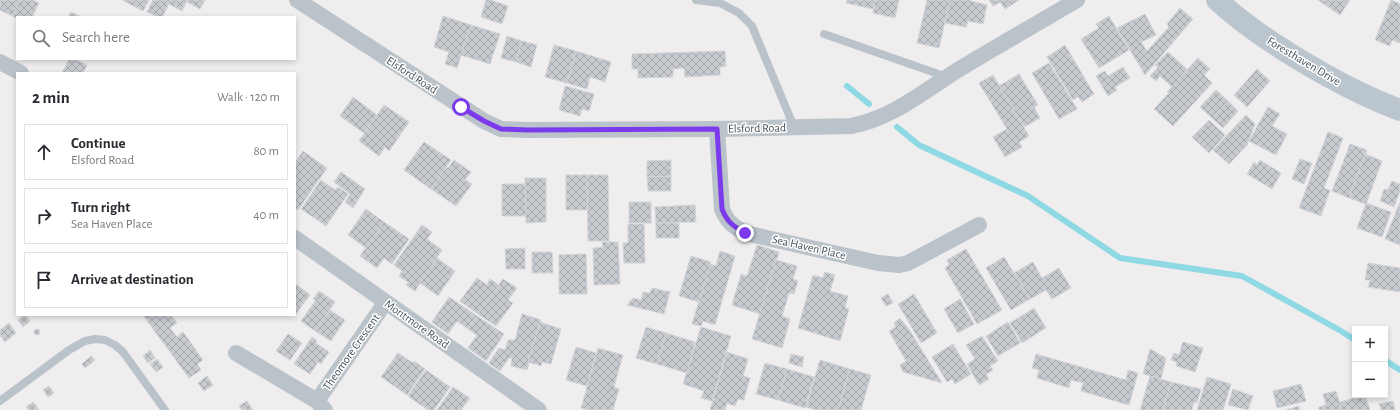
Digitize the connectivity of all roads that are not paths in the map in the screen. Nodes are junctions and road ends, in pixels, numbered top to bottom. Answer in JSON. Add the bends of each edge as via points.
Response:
{"nodes":[{"id":1,"x":297,"y":0,"type":"edge"},
{"id":2,"x":696,"y":0,"type":"edge"},
{"id":3,"x":1076,"y":0,"type":"edge"},
{"id":4,"x":1217,"y":0,"type":"edge"},
{"id":5,"x":824,"y":34,"type":"dead end"},
{"id":6,"x":0,"y":62,"type":"edge"},
{"id":7,"x":20,"y":72,"type":"edge"},
{"id":8,"x":947,"y":77,"type":"junction"},
{"id":9,"x":1400,"y":110,"type":"edge"},
{"id":10,"x":794,"y":127,"type":"junction"},
{"id":11,"x":717,"y":129,"type":"junction"},
{"id":12,"x":979,"y":225,"type":"dead end"},
{"id":13,"x":296,"y":239,"type":"edge"},
{"id":14,"x":385,"y":302,"type":"junction"},
{"id":15,"x":236,"y":353,"type":"dead end"},
{"id":16,"x":0,"y":401,"type":"edge"},
{"id":17,"x":321,"y":405,"type":"edge"},
{"id":18,"x":165,"y":410,"type":"edge"},
{"id":19,"x":539,"y":410,"type":"edge"}],
"edges":[{"from":1,"to":11,"type":"street","name":"Elsford Road","via":[[461,107],[501,129]]},
{"from":2,"to":10,"type":"lane","via":[[720,3],[738,13],[752,26]]},
{"from":3,"to":8,"type":"street","name":"Elsford Road"},
{"from":4,"to":9,"type":"street","name":"Foresthaven Drive","via":[[1275,46],[1347,86]]},
{"from":5,"to":8,"type":"lane"},
{"from":6,"to":7,"type":"street"},
{"from":8,"to":10,"type":"street","name":"Elsford Road","via":[[894,110],[865,124]]},
{"from":10,"to":11,"type":"street","name":"Elsford Road"},
{"from":11,"to":12,"type":"street","name":"Sea Haven Place","via":[[722,209],[726,219],[745,233],[878,263],[899,265],[920,258]]},
{"from":13,"to":14,"type":"street","name":"Montmore Road"},
{"from":14,"to":17,"type":"street","name":"Theomore Crescent"},
{"from":14,"to":19,"type":"street","name":"Montmore Road"},
{"from":15,"to":17,"type":"street","name":"Theomore Crescent"},
{"from":16,"to":18,"type":"lane","via":[[69,350],[85,341],[95,339],[105,340],[123,352]]}]}
